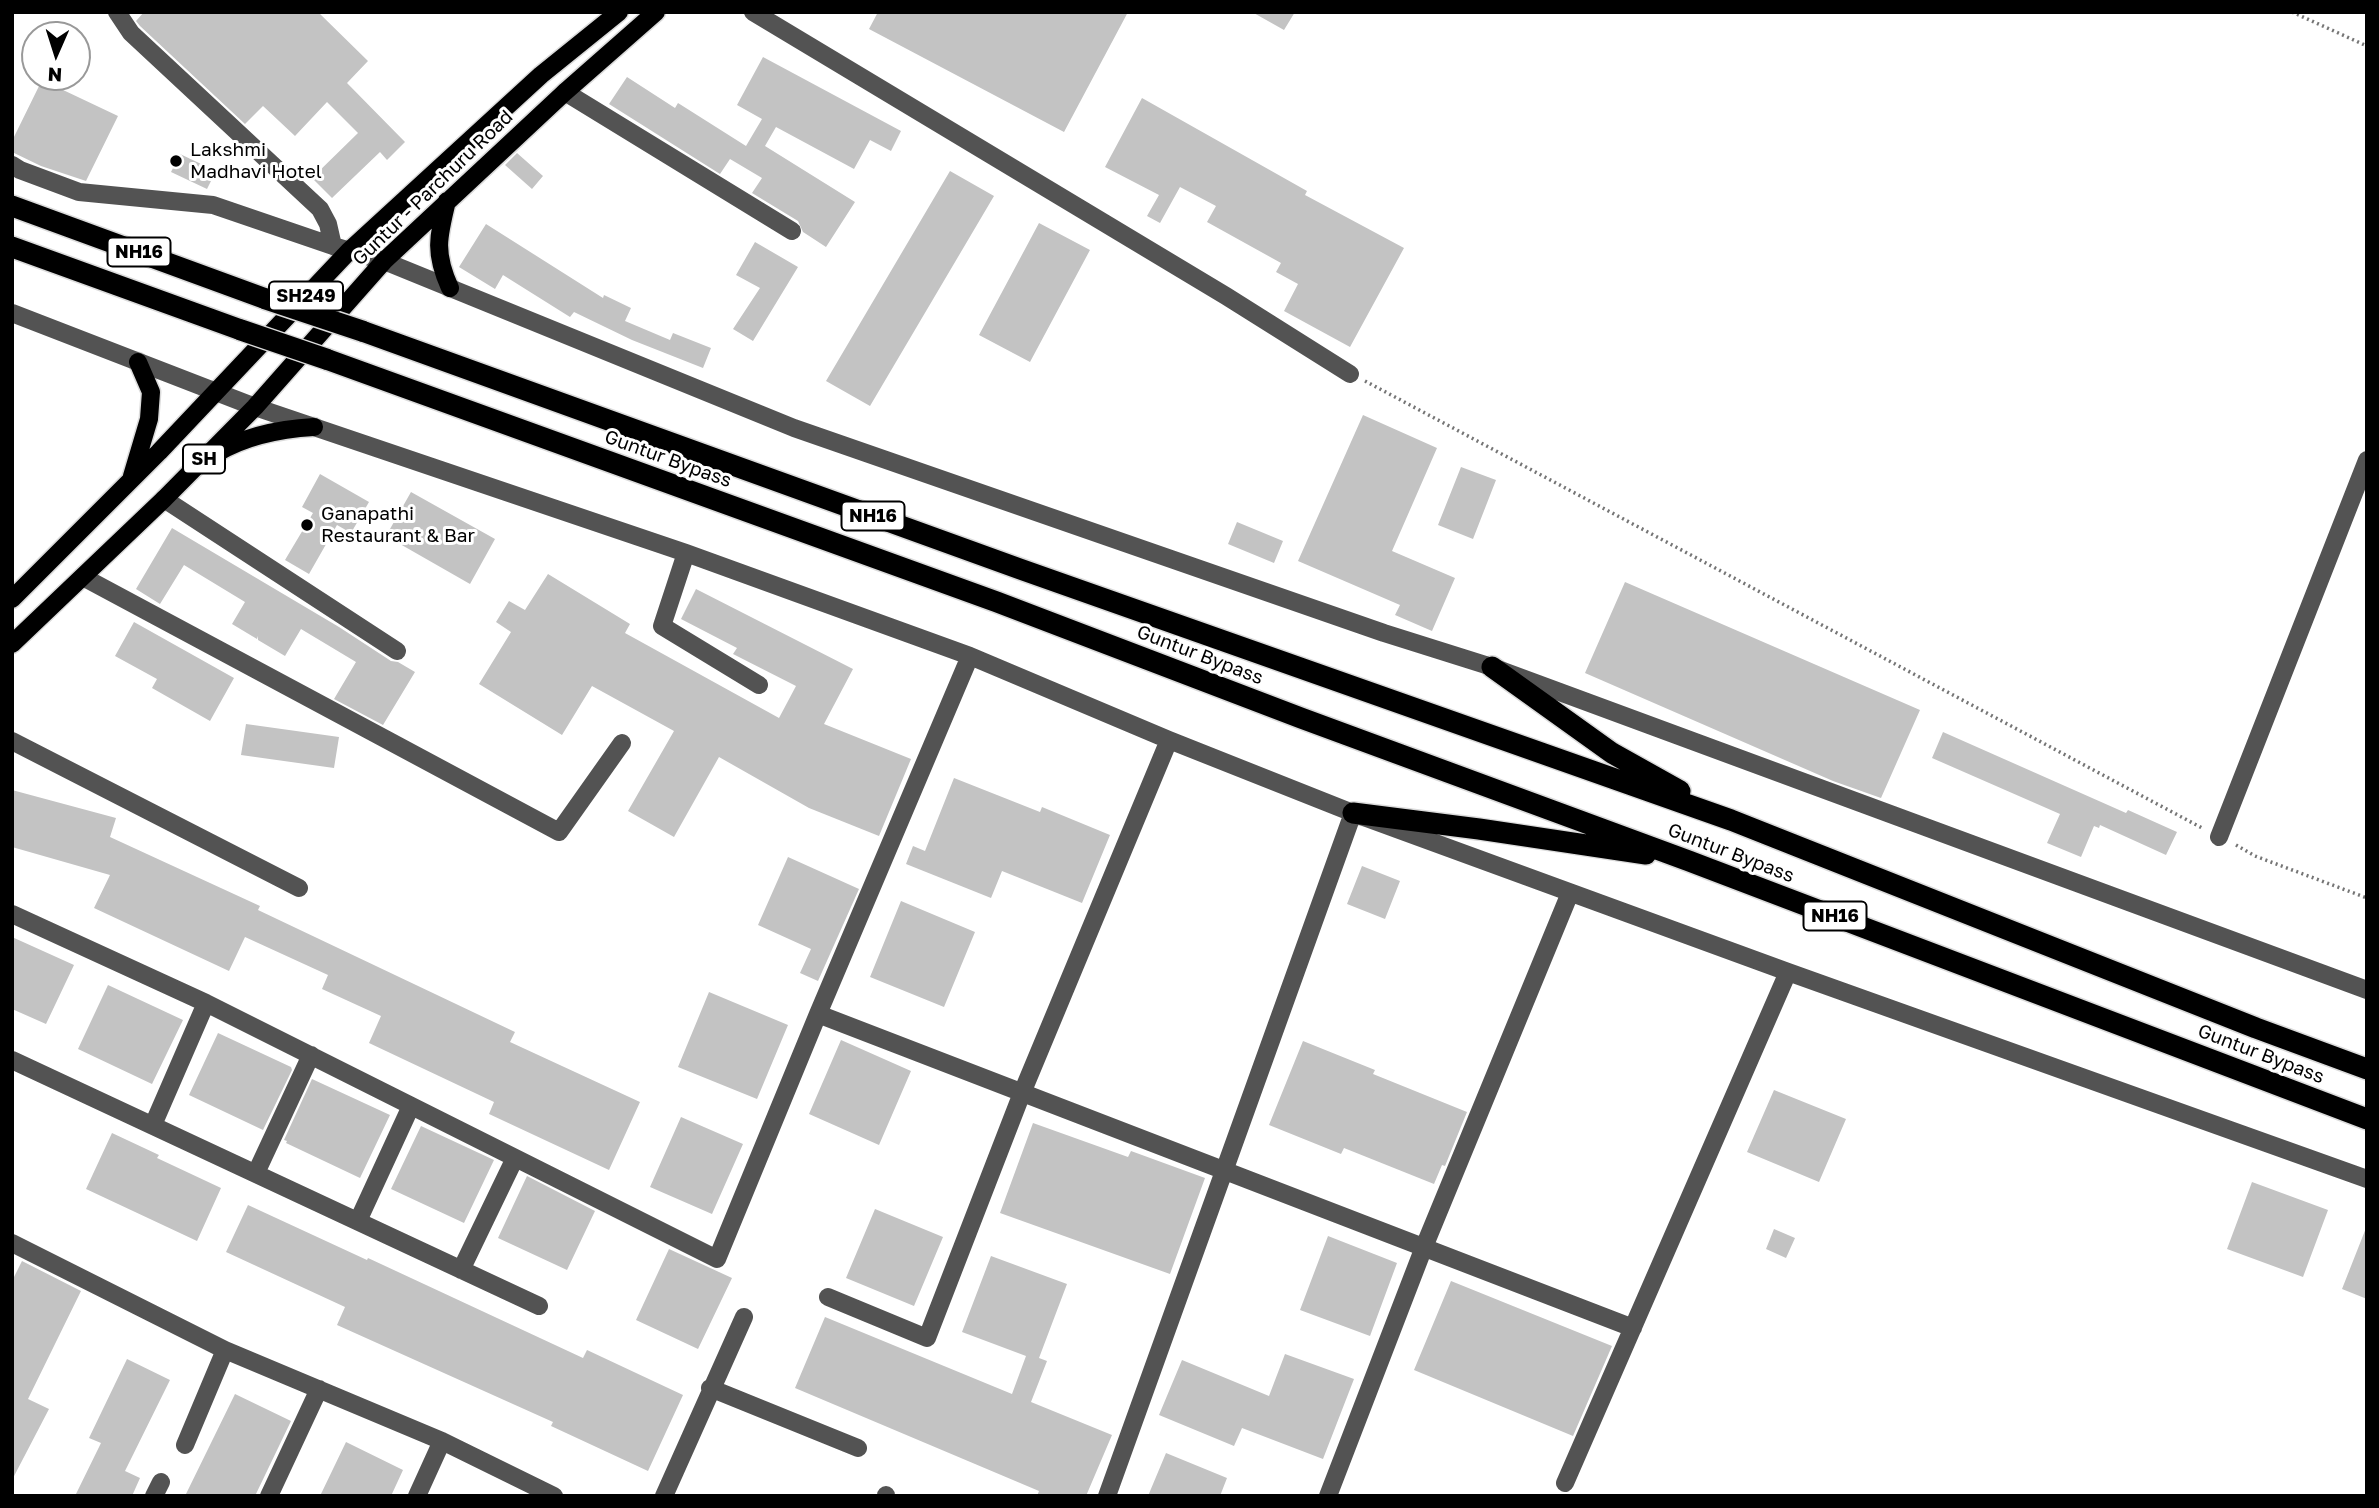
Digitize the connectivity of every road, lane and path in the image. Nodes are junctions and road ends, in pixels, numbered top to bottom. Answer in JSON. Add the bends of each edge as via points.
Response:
{"nodes":[{"id":1,"x":117,"y":12,"type":"edge"},
{"id":2,"x":619,"y":12,"type":"edge"},
{"id":3,"x":656,"y":12,"type":"edge"},
{"id":4,"x":752,"y":12,"type":"edge"},
{"id":5,"x":2292,"y":12,"type":"edge"},
{"id":6,"x":2367,"y":46,"type":"edge"},
{"id":7,"x":565,"y":92,"type":"junction"},
{"id":8,"x":12,"y":164,"type":"edge"},
{"id":9,"x":447,"y":201,"type":"junction"},
{"id":10,"x":12,"y":206,"type":"edge"},
{"id":11,"x":792,"y":231,"type":"dead end"},
{"id":12,"x":12,"y":247,"type":"edge"},
{"id":13,"x":341,"y":249,"type":"junction"},
{"id":14,"x":384,"y":261,"type":"junction"},
{"id":15,"x":450,"y":288,"type":"junction"},
{"id":16,"x":12,"y":313,"type":"edge"},
{"id":17,"x":138,"y":362,"type":"junction"},
{"id":18,"x":1350,"y":374,"type":"joint"},
{"id":19,"x":215,"y":391,"type":"junction"},
{"id":20,"x":256,"y":407,"type":"junction"},
{"id":21,"x":314,"y":426,"type":"junction"},
{"id":22,"x":2367,"y":460,"type":"edge"},
{"id":23,"x":199,"y":464,"type":"junction"},
{"id":24,"x":130,"y":483,"type":"junction"},
{"id":25,"x":164,"y":499,"type":"junction"},
{"id":26,"x":686,"y":553,"type":"junction"},
{"id":27,"x":83,"y":577,"type":"junction"},
{"id":28,"x":12,"y":598,"type":"edge"},
{"id":29,"x":12,"y":644,"type":"edge"},
{"id":30,"x":397,"y":652,"type":"dead end"},
{"id":31,"x":970,"y":656,"type":"junction"},
{"id":32,"x":1492,"y":667,"type":"junction"},
{"id":33,"x":759,"y":685,"type":"dead end"},
{"id":34,"x":1169,"y":740,"type":"junction"},
{"id":35,"x":12,"y":741,"type":"edge"},
{"id":36,"x":622,"y":743,"type":"dead end"},
{"id":37,"x":1353,"y":813,"type":"junction"},
{"id":38,"x":1731,"y":820,"type":"junction"},
{"id":39,"x":2219,"y":836,"type":"junction"},
{"id":40,"x":1689,"y":861,"type":"junction"},
{"id":41,"x":299,"y":888,"type":"dead end"},
{"id":42,"x":1570,"y":892,"type":"junction"},
{"id":43,"x":2367,"y":898,"type":"edge"},
{"id":44,"x":12,"y":914,"type":"edge"},
{"id":45,"x":1788,"y":972,"type":"junction"},
{"id":46,"x":2367,"y":990,"type":"edge"},
{"id":47,"x":206,"y":1003,"type":"junction"},
{"id":48,"x":818,"y":1014,"type":"junction"},
{"id":49,"x":311,"y":1055,"type":"junction"},
{"id":50,"x":12,"y":1060,"type":"edge"},
{"id":51,"x":2367,"y":1069,"type":"edge"},
{"id":52,"x":1023,"y":1093,"type":"junction"},
{"id":53,"x":411,"y":1106,"type":"junction"},
{"id":54,"x":2367,"y":1119,"type":"edge"},
{"id":55,"x":153,"y":1125,"type":"junction"},
{"id":56,"x":515,"y":1158,"type":"junction"},
{"id":57,"x":1224,"y":1170,"type":"junction"},
{"id":58,"x":256,"y":1173,"type":"junction"},
{"id":59,"x":2367,"y":1179,"type":"edge"},
{"id":60,"x":358,"y":1221,"type":"junction"},
{"id":61,"x":12,"y":1243,"type":"edge"},
{"id":62,"x":1424,"y":1247,"type":"junction"},
{"id":63,"x":461,"y":1270,"type":"junction"},
{"id":64,"x":828,"y":1297,"type":"dead end"},
{"id":65,"x":539,"y":1306,"type":"dead end"},
{"id":66,"x":744,"y":1317,"type":"dead end"},
{"id":67,"x":1633,"y":1328,"type":"junction"},
{"id":68,"x":225,"y":1350,"type":"junction"},
{"id":69,"x":710,"y":1388,"type":"junction"},
{"id":70,"x":319,"y":1389,"type":"junction"},
{"id":71,"x":442,"y":1441,"type":"junction"},
{"id":72,"x":185,"y":1445,"type":"dead end"},
{"id":73,"x":858,"y":1448,"type":"dead end"},
{"id":74,"x":1565,"y":1483,"type":"dead end"},
{"id":75,"x":546,"y":1494,"type":"edge"},
{"id":76,"x":270,"y":1496,"type":"edge"},
{"id":77,"x":417,"y":1496,"type":"edge"},
{"id":78,"x":664,"y":1496,"type":"edge"},
{"id":79,"x":1107,"y":1496,"type":"edge"},
{"id":80,"x":1328,"y":1496,"type":"edge"}],
"edges":[{"from":1,"to":13,"type":"street","via":[[131,33],[320,209]]},
{"from":2,"to":13,"type":"main road","name":"Guntur - Parchuru Road","number":"SH249"},
{"from":3,"to":7,"type":"main road","name":"Guntur - Parchuru Road"},
{"from":4,"to":18,"type":"street"},
{"from":5,"to":6,"type":"path"},
{"from":7,"to":9,"type":"main road","name":"Guntur - Parchuru Road"},
{"from":7,"to":11,"type":"street"},
{"from":8,"to":13,"type":"street","via":[[79,192],[212,205]]},
{"from":9,"to":14,"type":"main road","name":"Guntur - Parchuru Road"},
{"from":9,"to":15,"type":"main road","via":[[439,255]]},
{"from":10,"to":38,"type":"highway","name":"Guntur Bypass","number":"NH16","bridge":true},
{"from":12,"to":40,"type":"highway","name":"Guntur Bypass","number":"NH16","bridge":true,"via":[[997,602]]},
{"from":13,"to":14,"type":"street"},
{"from":13,"to":19,"type":"main road","name":"Guntur - Parchuru Road","number":"SH249"},
{"from":14,"to":15,"type":"street"},
{"from":14,"to":20,"type":"main road","name":"Guntur - Parchuru Road","number":"SH"},
{"from":15,"to":32,"type":"street","via":[[794,429]]},
{"from":16,"to":17,"type":"street"},
{"from":17,"to":19,"type":"street"},
{"from":17,"to":24,"type":"main road","via":[[151,392],[149,419]]},
{"from":18,"to":39,"type":"path"},
{"from":19,"to":20,"type":"street"},
{"from":19,"to":24,"type":"main road","name":"Guntur - Parchuru Road","number":"SH249"},
{"from":20,"to":21,"type":"street"},
{"from":20,"to":23,"type":"main road","name":"Guntur - Parchuru Road","number":"SH"},
{"from":21,"to":23,"type":"main road","via":[[258,435]]},
{"from":21,"to":26,"type":"street"},
{"from":22,"to":39,"type":"street"},
{"from":23,"to":25,"type":"main road","name":"Guntur - Parchuru Road","number":"SH"},
{"from":24,"to":28,"type":"main road","name":"Guntur - Parchuru Road","number":"SH249"},
{"from":25,"to":27,"type":"main road","name":"Guntur - Parchuru Road","number":"SH"},
{"from":25,"to":30,"type":"street"},
{"from":26,"to":31,"type":"street"},
{"from":26,"to":33,"type":"street","via":[[662,626]]},
{"from":27,"to":29,"type":"main road","name":"Guntur - Parchuru Road","number":"SH"},
{"from":27,"to":36,"type":"street","via":[[559,832]]},
{"from":31,"to":34,"type":"street"},
{"from":31,"to":48,"type":"street"},
{"from":32,"to":38,"type":"highway","via":[[1612,753]]},
{"from":32,"to":46,"type":"street"},
{"from":34,"to":37,"type":"street"},
{"from":34,"to":52,"type":"street"},
{"from":35,"to":41,"type":"street"},
{"from":37,"to":40,"type":"highway"},
{"from":37,"to":42,"type":"street"},
{"from":37,"to":57,"type":"street"},
{"from":38,"to":51,"type":"highway","name":"Guntur Bypass","number":"NH16"},
{"from":39,"to":43,"type":"path","via":[[2255,856]]},
{"from":40,"to":54,"type":"highway","name":"Guntur Bypass","number":"NH16"},
{"from":42,"to":45,"type":"street"},
{"from":42,"to":62,"type":"street"},
{"from":44,"to":47,"type":"street"},
{"from":45,"to":59,"type":"street"},
{"from":45,"to":67,"type":"street"},
{"from":47,"to":49,"type":"street"},
{"from":47,"to":55,"type":"street"},
{"from":48,"to":52,"type":"street"},
{"from":48,"to":56,"type":"street","via":[[717,1259]]},
{"from":49,"to":53,"type":"street"},
{"from":49,"to":58,"type":"street"},
{"from":50,"to":55,"type":"street"},
{"from":52,"to":57,"type":"street"},
{"from":52,"to":64,"type":"street","via":[[927,1338]]},
{"from":53,"to":56,"type":"street"},
{"from":53,"to":60,"type":"street"},
{"from":55,"to":58,"type":"street"},
{"from":56,"to":63,"type":"street"},
{"from":57,"to":62,"type":"street"},
{"from":57,"to":79,"type":"street"},
{"from":58,"to":60,"type":"street"},
{"from":60,"to":63,"type":"street"},
{"from":61,"to":68,"type":"street"},
{"from":62,"to":67,"type":"street"},
{"from":62,"to":80,"type":"street"},
{"from":63,"to":65,"type":"street"},
{"from":66,"to":69,"type":"street"},
{"from":67,"to":74,"type":"street"},
{"from":68,"to":70,"type":"street"},
{"from":68,"to":72,"type":"street"},
{"from":69,"to":73,"type":"street"},
{"from":69,"to":78,"type":"street"},
{"from":70,"to":71,"type":"street"},
{"from":70,"to":76,"type":"street"},
{"from":71,"to":75,"type":"street"},
{"from":71,"to":77,"type":"street"}]}
